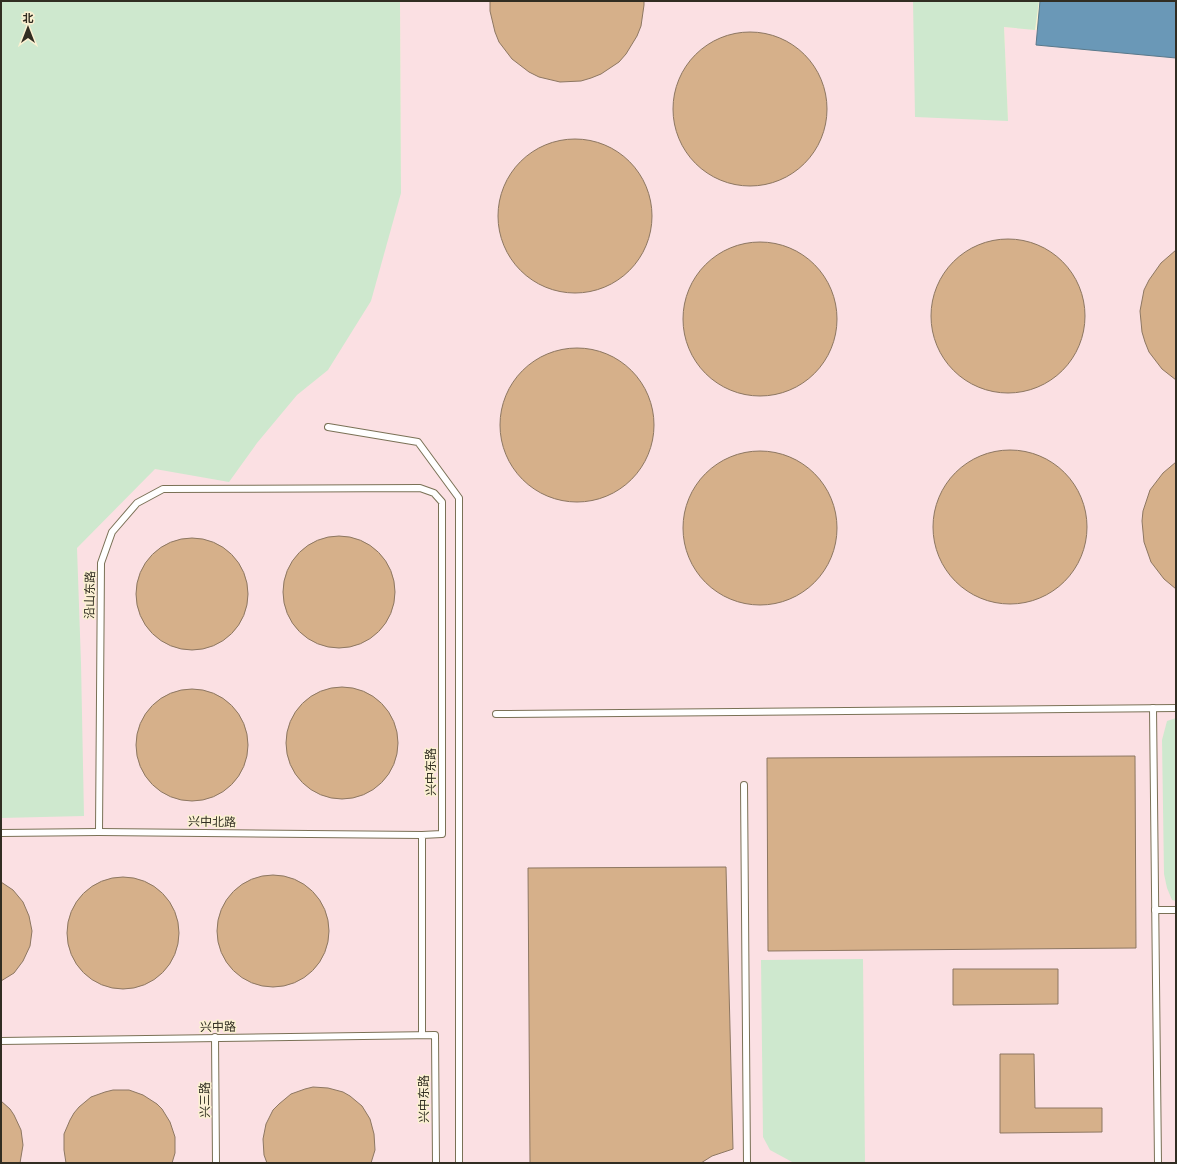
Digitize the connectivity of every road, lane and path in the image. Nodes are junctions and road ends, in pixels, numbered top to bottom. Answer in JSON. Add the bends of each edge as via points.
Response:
{"nodes":[{"id":1,"x":328,"y":427,"type":"dead end"},
{"id":2,"x":434,"y":493,"type":"joint"},
{"id":3,"x":1153,"y":708,"type":"junction"},
{"id":4,"x":1176,"y":708,"type":"edge"},
{"id":5,"x":496,"y":714,"type":"dead end"},
{"id":6,"x":744,"y":785,"type":"dead end"},
{"id":7,"x":99,"y":832,"type":"junction"},
{"id":8,"x":1,"y":834,"type":"edge"},
{"id":9,"x":422,"y":835,"type":"junction"},
{"id":10,"x":1155,"y":910,"type":"junction"},
{"id":11,"x":1176,"y":910,"type":"edge"},
{"id":12,"x":422,"y":1035,"type":"junction"},
{"id":13,"x":435,"y":1035,"type":"joint"},
{"id":14,"x":215,"y":1038,"type":"junction"},
{"id":15,"x":1,"y":1040,"type":"edge"},
{"id":16,"x":216,"y":1163,"type":"edge"},
{"id":17,"x":436,"y":1163,"type":"edge"},
{"id":18,"x":459,"y":1163,"type":"edge"},
{"id":19,"x":747,"y":1163,"type":"edge"},
{"id":20,"x":1158,"y":1163,"type":"edge"}],
"edges":[{"from":1,"to":18,"type":"lane","via":[[418,442],[459,498]]},
{"from":2,"to":7,"type":"lane","name":"沿山东路","via":[[420,488],[163,489],[137,503],[112,532],[101,563]]},
{"from":2,"to":9,"type":"lane","name":"兴中东路","via":[[442,502],[442,834]]},
{"from":3,"to":4,"type":"lane"},
{"from":3,"to":5,"type":"lane"},
{"from":3,"to":10,"type":"lane"},
{"from":6,"to":19,"type":"lane"},
{"from":7,"to":8,"type":"lane","name":"兴中北路"},
{"from":7,"to":9,"type":"lane","name":"兴中北路"},
{"from":9,"to":12,"type":"lane"},
{"from":10,"to":11,"type":"lane"},
{"from":10,"to":20,"type":"lane"},
{"from":12,"to":13,"type":"lane","name":"兴中路"},
{"from":12,"to":14,"type":"lane","name":"兴中路"},
{"from":13,"to":17,"type":"lane","name":"兴中东路"},
{"from":14,"to":15,"type":"lane","name":"兴中路"},
{"from":14,"to":16,"type":"lane","name":"兴三路"}]}
